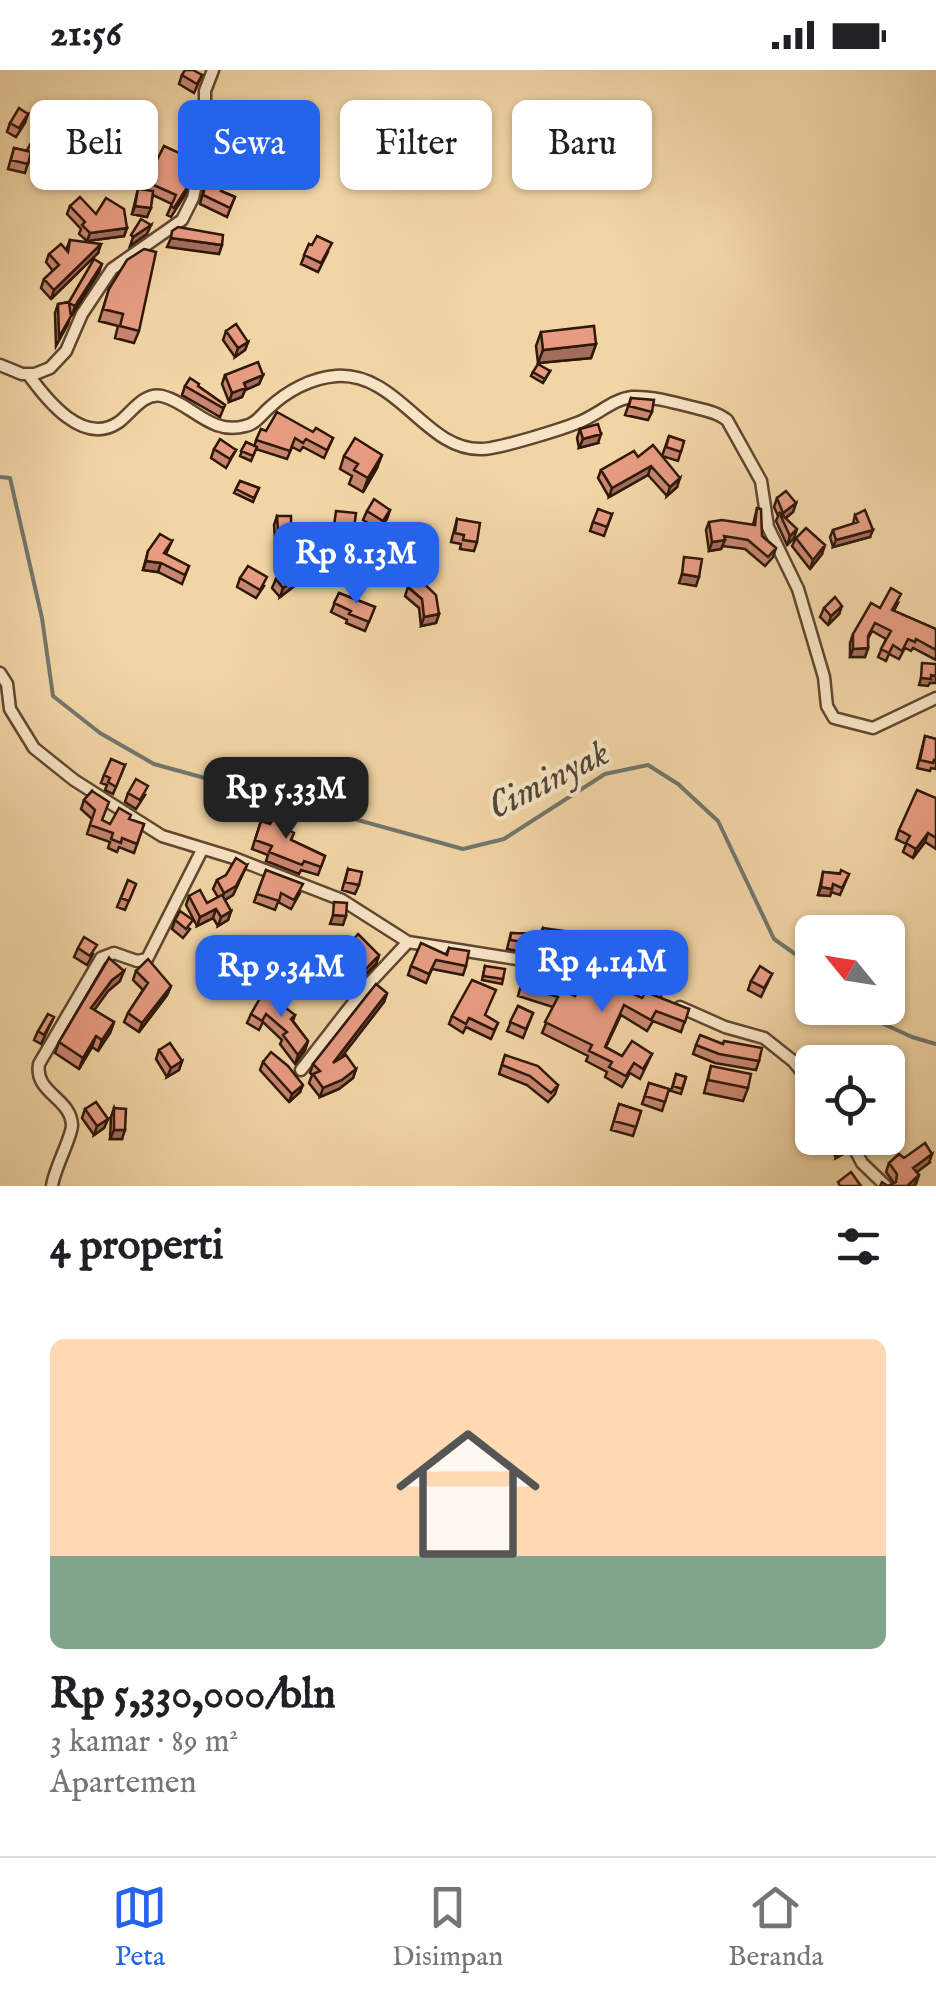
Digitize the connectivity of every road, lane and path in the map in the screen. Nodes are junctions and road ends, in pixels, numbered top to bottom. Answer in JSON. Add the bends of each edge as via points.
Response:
{"nodes":[{"id":1,"x":212,"y":70,"type":"edge"},
{"id":2,"x":0,"y":364,"type":"edge"},
{"id":3,"x":28,"y":374,"type":"junction"},
{"id":4,"x":0,"y":673,"type":"edge"},
{"id":5,"x":936,"y":698,"type":"edge"},
{"id":6,"x":202,"y":850,"type":"junction"},
{"id":7,"x":408,"y":942,"type":"junction"},
{"id":8,"x":795,"y":1062,"type":"edge"},
{"id":9,"x":300,"y":1070,"type":"dead end"},
{"id":10,"x":857,"y":1155,"type":"edge"},
{"id":11,"x":52,"y":1186,"type":"edge"},
{"id":12,"x":886,"y":1186,"type":"edge"}],
"edges":[{"from":1,"to":3,"type":"street","via":[[205,91],[206,138],[182,220],[112,269],[57,362]]},
{"from":2,"to":3,"type":"street"},
{"from":3,"to":5,"type":"street","via":[[55,409],[102,429],[156,395],[220,427],[244,427],[284,395],[338,376],[380,385],[448,438],[484,449],[579,423],[631,398],[721,415],[760,480],[768,527],[798,589],[834,718],[873,728]]},
{"from":4,"to":6,"type":"street","via":[[10,709],[34,748],[154,832]]},
{"from":6,"to":7,"type":"street","via":[[342,900]]},
{"from":6,"to":11,"type":"street","via":[[147,958],[114,952],[101,958],[39,1064],[40,1082],[72,1125]]},
{"from":7,"to":8,"type":"street","via":[[561,966],[626,986],[764,1038]]},
{"from":7,"to":9,"type":"street"},
{"from":10,"to":12,"type":"street"}]}
